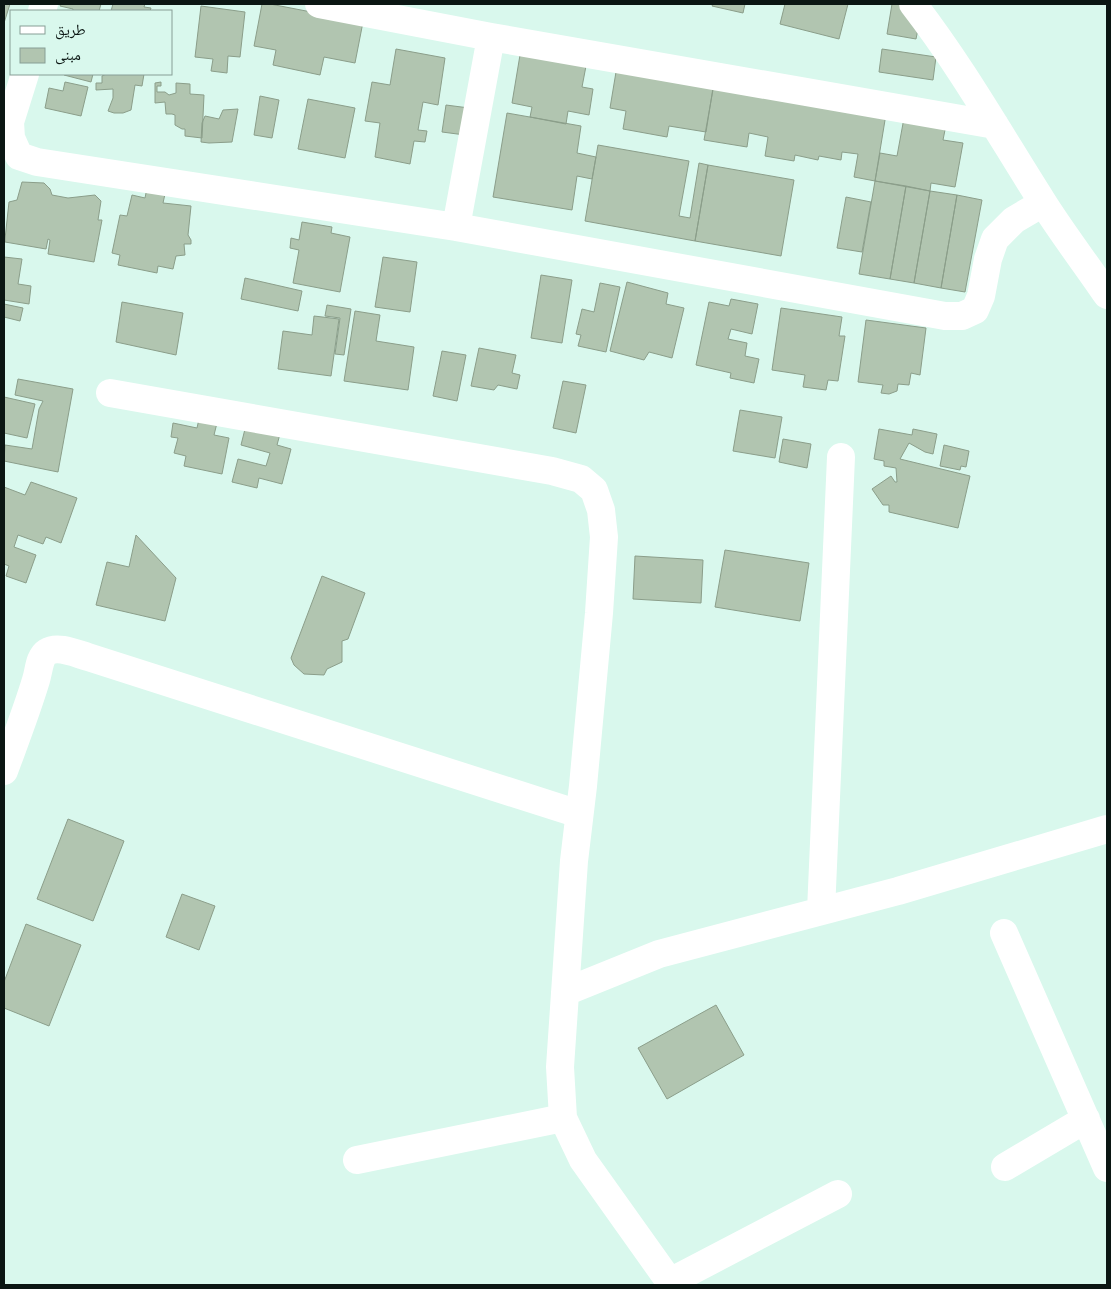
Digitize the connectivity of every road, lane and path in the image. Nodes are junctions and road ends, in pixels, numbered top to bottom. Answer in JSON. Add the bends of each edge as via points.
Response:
{"nodes":[{"id":1,"x":319,"y":4,"type":"edge"},
{"id":2,"x":913,"y":4,"type":"edge"},
{"id":3,"x":491,"y":37,"type":"junction"},
{"id":4,"x":24,"y":75,"type":"edge"},
{"id":5,"x":995,"y":125,"type":"junction"},
{"id":6,"x":1043,"y":203,"type":"junction"},
{"id":7,"x":456,"y":227,"type":"junction"},
{"id":8,"x":1107,"y":295,"type":"edge"},
{"id":9,"x":110,"y":393,"type":"dead end"},
{"id":10,"x":841,"y":457,"type":"dead end"},
{"id":11,"x":4,"y":771,"type":"edge"},
{"id":12,"x":579,"y":814,"type":"junction"},
{"id":13,"x":1107,"y":829,"type":"edge"},
{"id":14,"x":821,"y":911,"type":"junction"},
{"id":15,"x":1004,"y":933,"type":"dead end"},
{"id":16,"x":565,"y":992,"type":"junction"},
{"id":17,"x":563,"y":1118,"type":"junction"},
{"id":18,"x":1086,"y":1119,"type":"junction"},
{"id":19,"x":356,"y":1160,"type":"dead end"},
{"id":20,"x":1005,"y":1167,"type":"dead end"},
{"id":21,"x":1107,"y":1168,"type":"edge"},
{"id":22,"x":838,"y":1194,"type":"dead end"},
{"id":23,"x":671,"y":1284,"type":"edge"}],
"edges":[{"from":1,"to":3,"type":"street"},
{"from":2,"to":5,"type":"street"},
{"from":3,"to":5,"type":"street"},
{"from":3,"to":7,"type":"street"},
{"from":4,"to":7,"type":"street","via":[[10,122],[11,138],[19,156],[37,162]]},
{"from":5,"to":6,"type":"street"},
{"from":6,"to":7,"type":"street","via":[[1014,220],[995,239],[975,310],[962,316],[923,313]]},
{"from":6,"to":8,"type":"street"},
{"from":9,"to":12,"type":"street","via":[[552,471],[580,479],[594,490],[604,537]]},
{"from":10,"to":14,"type":"street"},
{"from":11,"to":12,"type":"street","via":[[45,652],[59,649]]},
{"from":12,"to":16,"type":"street"},
{"from":13,"to":14,"type":"street"},
{"from":14,"to":16,"type":"street","via":[[659,954]]},
{"from":15,"to":18,"type":"street"},
{"from":16,"to":17,"type":"street","via":[[560,1067]]},
{"from":17,"to":19,"type":"street"},
{"from":17,"to":23,"type":"street","via":[[583,1160]]},
{"from":18,"to":20,"type":"street"},
{"from":18,"to":21,"type":"street"},
{"from":22,"to":23,"type":"street"}]}
